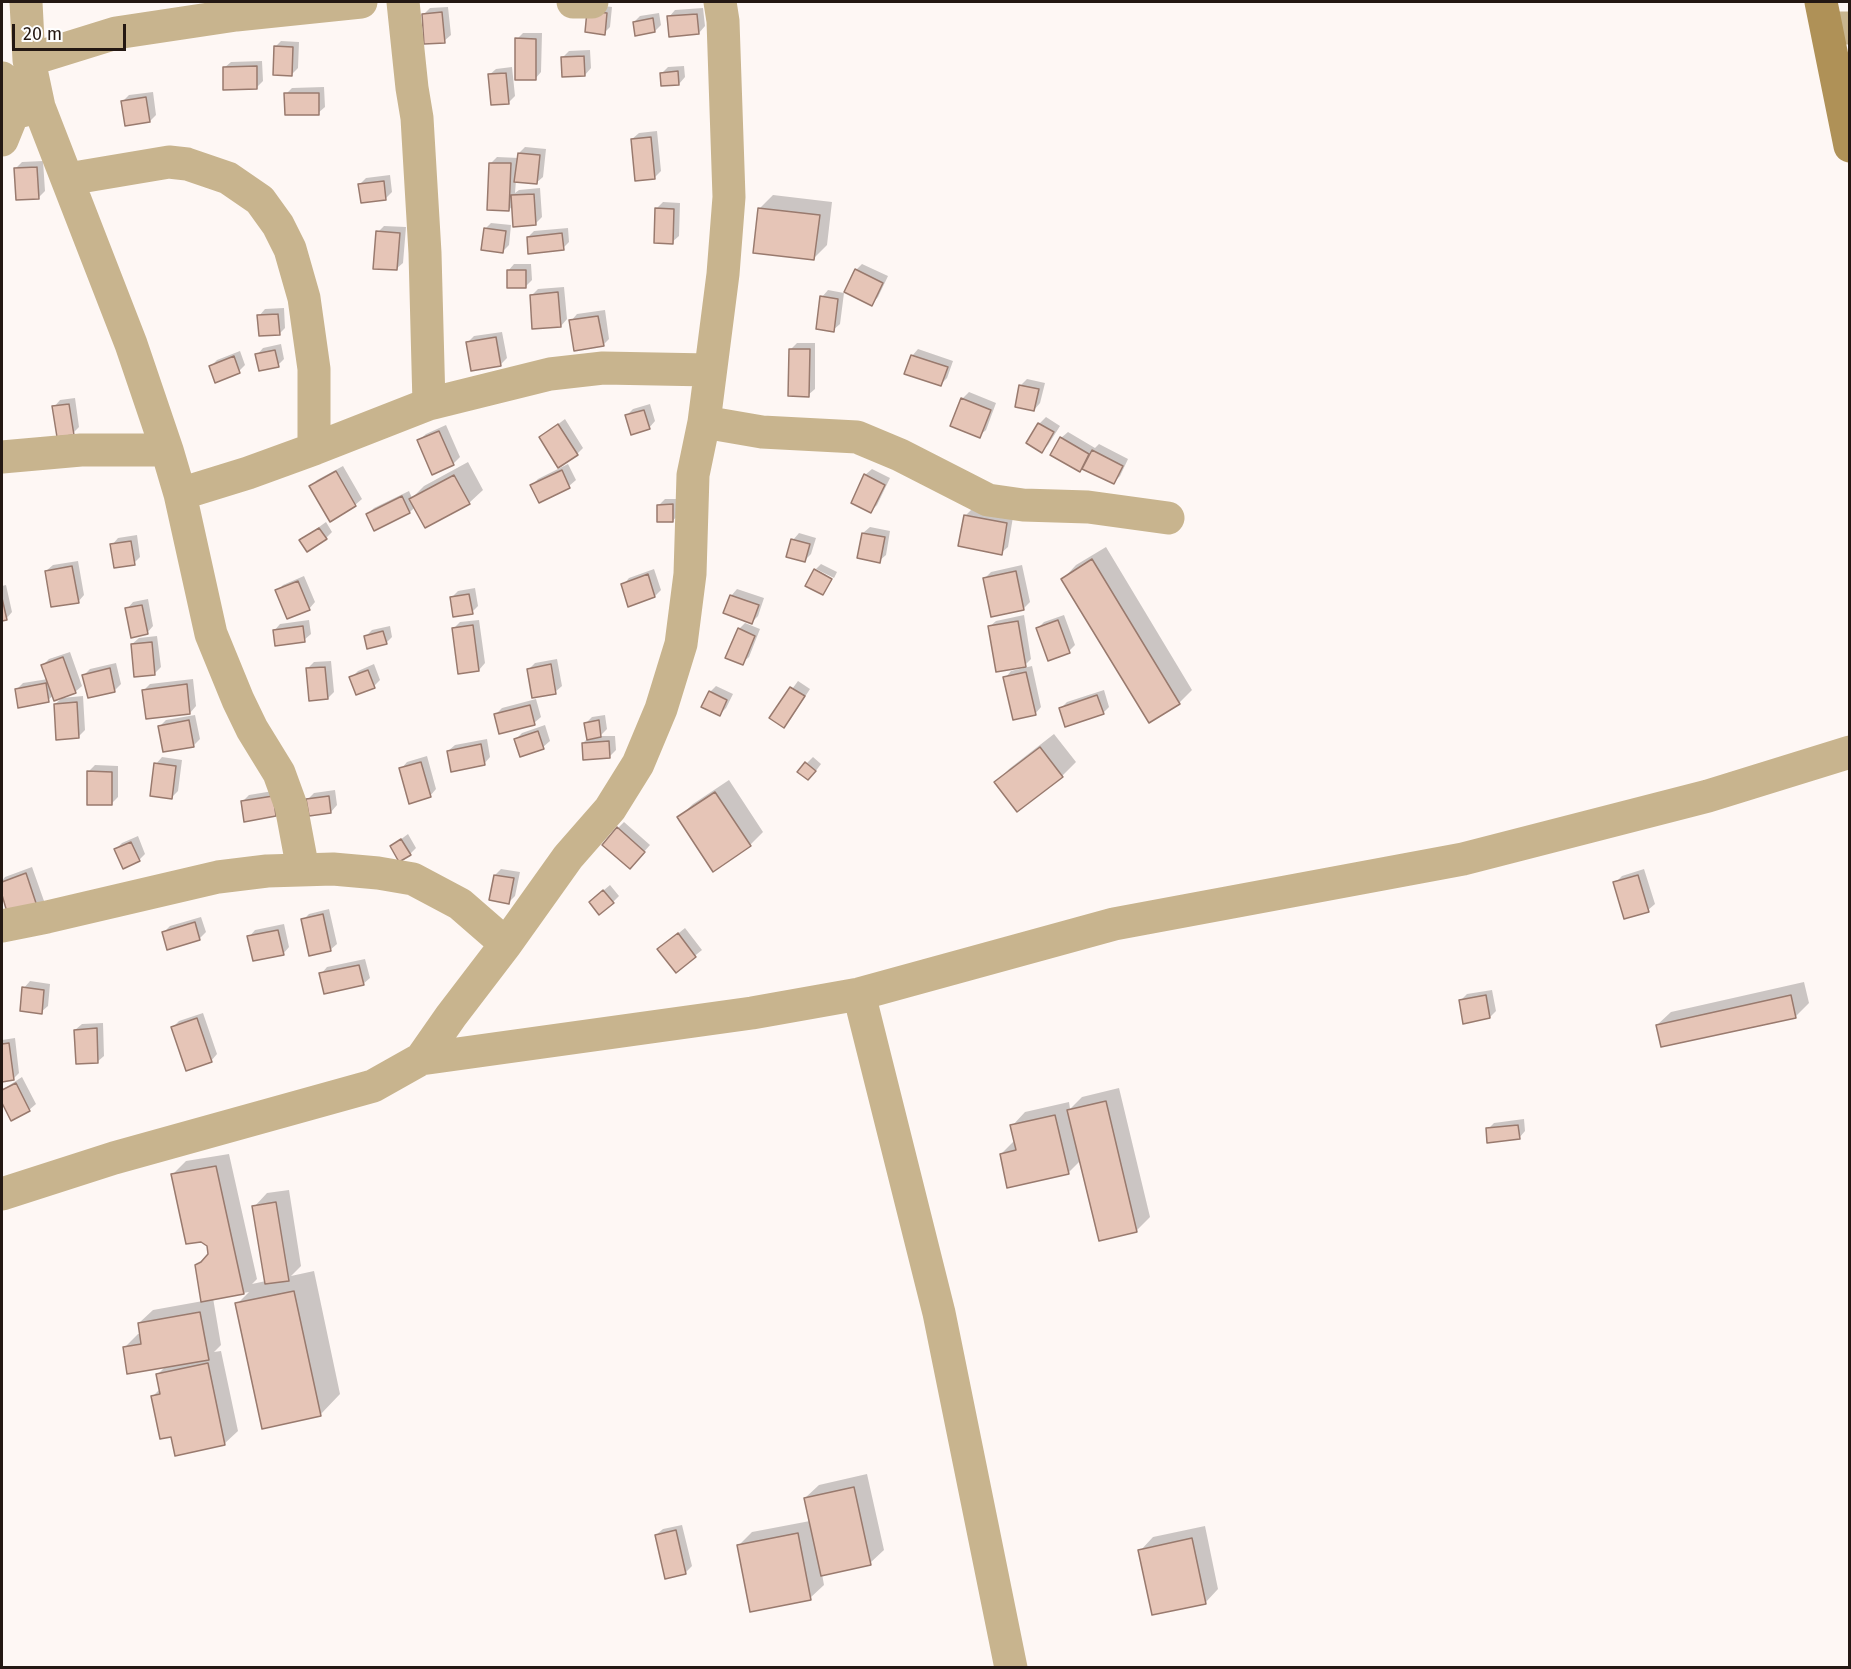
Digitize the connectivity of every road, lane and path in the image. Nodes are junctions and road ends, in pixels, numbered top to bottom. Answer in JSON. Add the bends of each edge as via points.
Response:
{"nodes":[{"id":1,"x":26,"y":2,"type":"edge"},
{"id":2,"x":361,"y":2,"type":"edge"},
{"id":3,"x":403,"y":2,"type":"edge"},
{"id":4,"x":573,"y":2,"type":"edge"},
{"id":5,"x":592,"y":2,"type":"edge"},
{"id":6,"x":720,"y":2,"type":"edge"},
{"id":7,"x":1833,"y":19,"type":"edge"},
{"id":8,"x":29,"y":60,"type":"junction"},
{"id":9,"x":2,"y":78,"type":"edge"},
{"id":10,"x":18,"y":120,"type":"edge"},
{"id":11,"x":1850,"y":146,"type":"edge"},
{"id":12,"x":68,"y":179,"type":"junction"},
{"id":13,"x":710,"y":370,"type":"junction"},
{"id":14,"x":429,"y":404,"type":"junction"},
{"id":15,"x":704,"y":422,"type":"junction"},
{"id":16,"x":314,"y":449,"type":"junction"},
{"id":17,"x":167,"y":450,"type":"junction"},
{"id":18,"x":2,"y":457,"type":"edge"},
{"id":19,"x":180,"y":494,"type":"junction"},
{"id":20,"x":1168,"y":518,"type":"dead end"},
{"id":21,"x":1850,"y":752,"type":"edge"},
{"id":22,"x":303,"y":870,"type":"junction"},
{"id":23,"x":2,"y":926,"type":"edge"},
{"id":24,"x":506,"y":944,"type":"junction"},
{"id":25,"x":859,"y":994,"type":"junction"},
{"id":26,"x":421,"y":1059,"type":"junction"},
{"id":27,"x":2,"y":1194,"type":"edge"},
{"id":28,"x":1011,"y":1668,"type":"edge"}],
"edges":[{"from":1,"to":8,"type":"street"},
{"from":2,"to":8,"type":"street","via":[[116,33]]},
{"from":3,"to":14,"type":"street","via":[[417,118]]},
{"from":4,"to":5,"type":"street"},
{"from":6,"to":13,"type":"street","via":[[729,197]]},
{"from":7,"to":11,"type":"street"},
{"from":8,"to":10,"type":"street"},
{"from":9,"to":10,"type":"street"},
{"from":10,"to":12,"type":"street"},
{"from":12,"to":16,"type":"street","via":[[169,162],[228,178],[260,200],[290,249],[304,298],[314,369]]},
{"from":12,"to":17,"type":"street"},
{"from":13,"to":14,"type":"street","via":[[603,368],[550,374]]},
{"from":13,"to":15,"type":"street"},
{"from":14,"to":16,"type":"street"},
{"from":15,"to":20,"type":"street","via":[[762,432],[857,437],[988,500]]},
{"from":15,"to":24,"type":"street","via":[[693,475],[690,574],[681,644],[662,709],[638,765],[610,809],[568,857]]},
{"from":16,"to":19,"type":"street"},
{"from":17,"to":18,"type":"street","via":[[81,450]]},
{"from":17,"to":19,"type":"street"},
{"from":19,"to":22,"type":"street","via":[[210,634],[252,729],[279,773],[291,806]]},
{"from":21,"to":25,"type":"street","via":[[1708,796],[1463,859],[1114,924]]},
{"from":22,"to":23,"type":"street","via":[[218,877]]},
{"from":22,"to":24,"type":"street","via":[[333,869],[413,879],[460,904]]},
{"from":24,"to":26,"type":"street"},
{"from":25,"to":26,"type":"street","via":[[752,1013]]},
{"from":25,"to":28,"type":"street","via":[[939,1313]]},
{"from":26,"to":27,"type":"street","via":[[373,1086],[114,1158]]}]}
